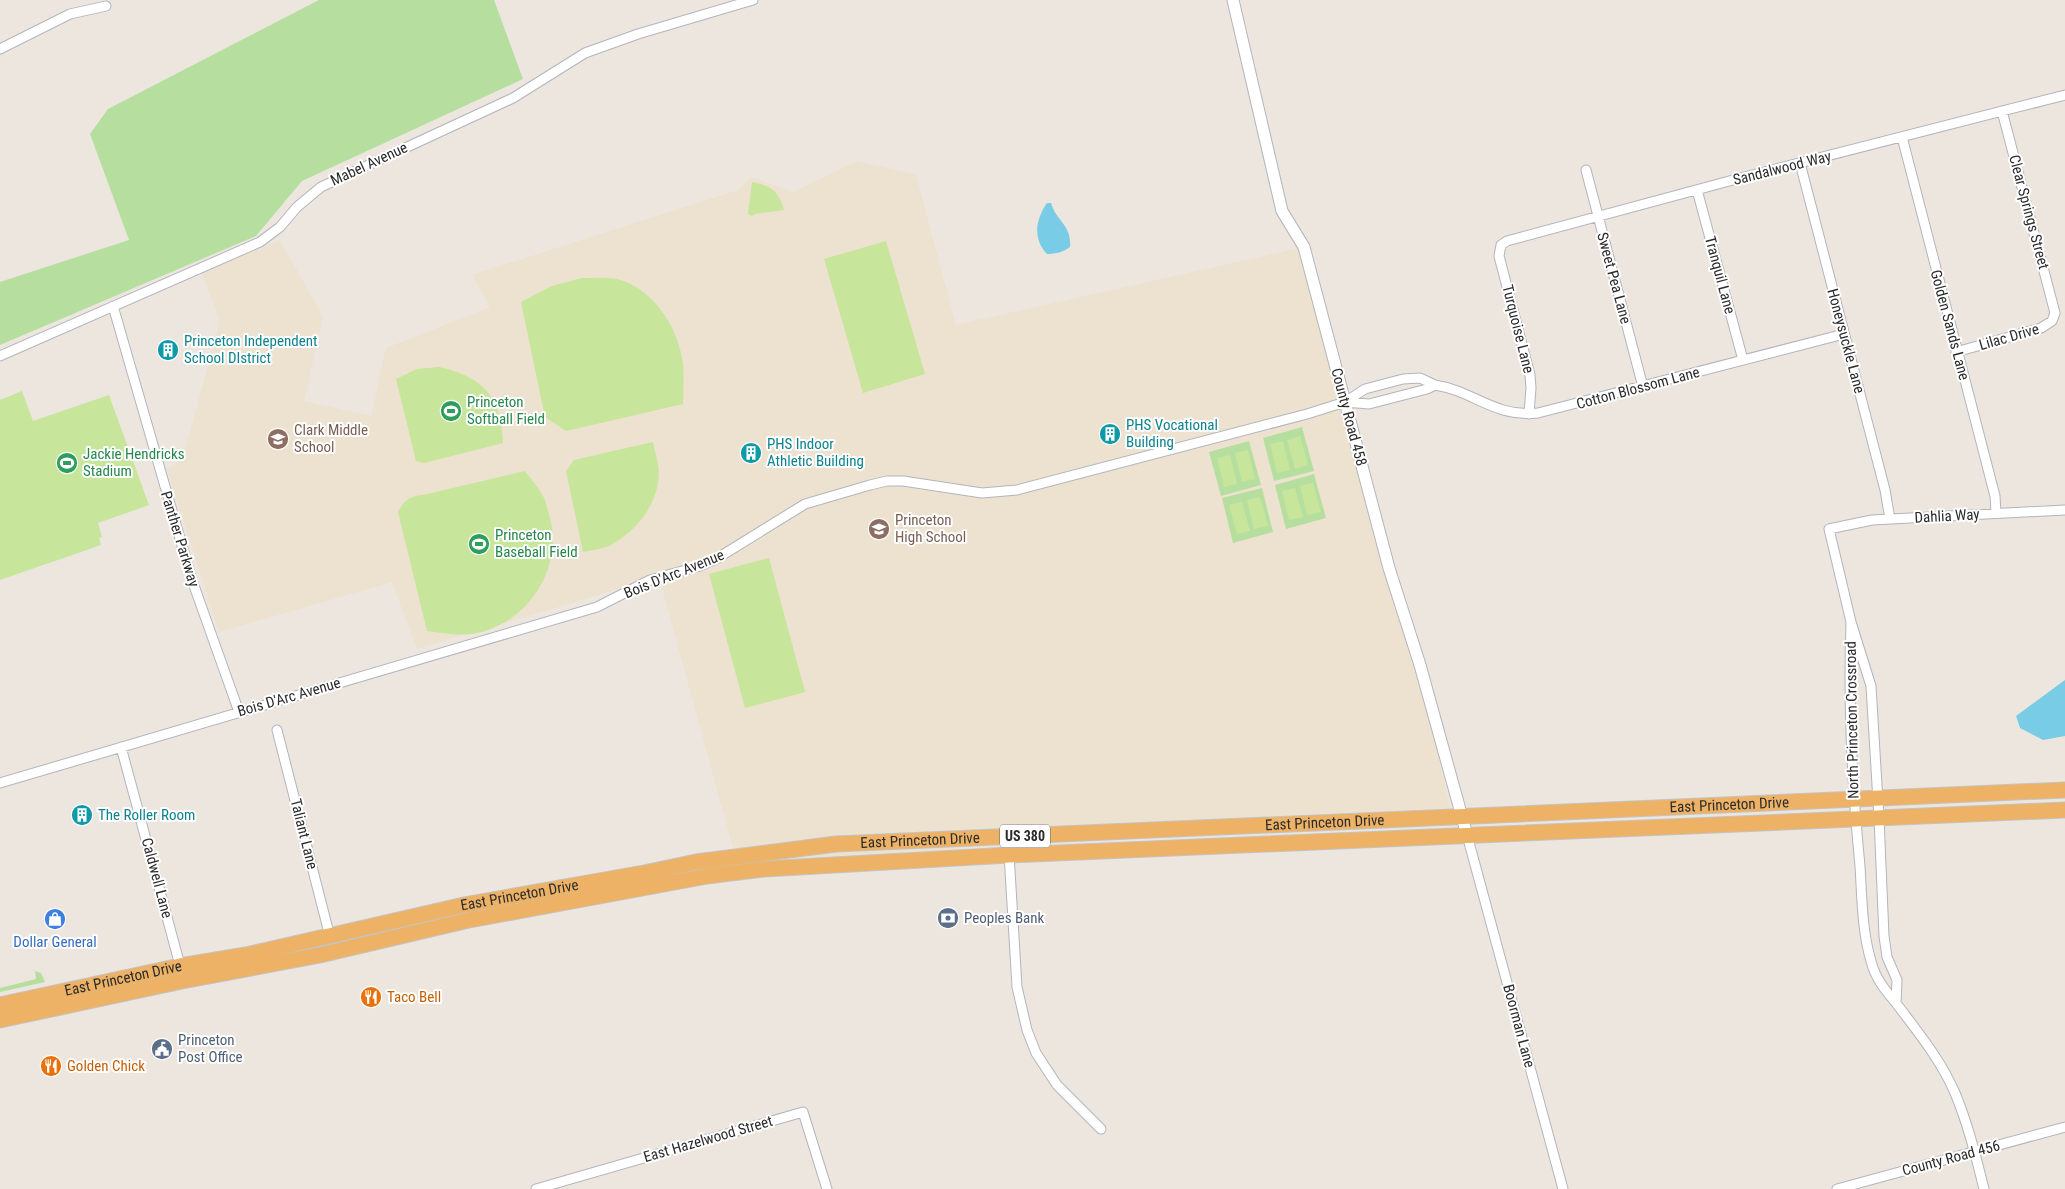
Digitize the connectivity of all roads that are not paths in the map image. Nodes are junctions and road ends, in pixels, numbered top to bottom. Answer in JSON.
{"nodes":[{"id":1,"x":753,"y":0,"type":"edge"},
{"id":2,"x":1233,"y":0,"type":"edge"},
{"id":3,"x":106,"y":6,"type":"dead end"},
{"id":4,"x":0,"y":49,"type":"edge"},
{"id":5,"x":2065,"y":95,"type":"edge"},
{"id":6,"x":2002,"y":111,"type":"junction"},
{"id":7,"x":1902,"y":137,"type":"junction"},
{"id":8,"x":1800,"y":163,"type":"junction"},
{"id":9,"x":1586,"y":170,"type":"dead end"},
{"id":10,"x":1697,"y":190,"type":"junction"},
{"id":11,"x":1598,"y":216,"type":"junction"},
{"id":12,"x":1501,"y":245,"type":"joint"},
{"id":13,"x":112,"y":306,"type":"junction"},
{"id":14,"x":2055,"y":313,"type":"joint"},
{"id":15,"x":1844,"y":334,"type":"junction"},
{"id":16,"x":1956,"y":352,"type":"junction"},
{"id":17,"x":0,"y":356,"type":"edge"},
{"id":18,"x":1743,"y":360,"type":"junction"},
{"id":19,"x":1435,"y":385,"type":"junction"},
{"id":20,"x":1643,"y":387,"type":"junction"},
{"id":21,"x":1345,"y":402,"type":"junction"},
{"id":22,"x":1529,"y":414,"type":"junction"},
{"id":23,"x":2065,"y":510,"type":"edge"},
{"id":24,"x":1996,"y":513,"type":"junction"},
{"id":25,"x":1890,"y":519,"type":"junction"},
{"id":26,"x":1829,"y":529,"type":"joint"},
{"id":27,"x":1851,"y":622,"type":"junction"},
{"id":28,"x":239,"y":712,"type":"junction"},
{"id":29,"x":277,"y":730,"type":"dead end"},
{"id":30,"x":121,"y":747,"type":"junction"},
{"id":31,"x":0,"y":783,"type":"edge"},
{"id":32,"x":2065,"y":790,"type":"edge"},
{"id":33,"x":1877,"y":799,"type":"junction"},
{"id":34,"x":1854,"y":800,"type":"junction"},
{"id":35,"x":2065,"y":810,"type":"edge"},
{"id":36,"x":1462,"y":817,"type":"junction"},
{"id":37,"x":1855,"y":818,"type":"junction"},
{"id":38,"x":1879,"y":818,"type":"junction"},
{"id":39,"x":1467,"y":835,"type":"junction"},
{"id":40,"x":1008,"y":836,"type":"junction"},
{"id":41,"x":836,"y":844,"type":"junction"},
{"id":42,"x":1009,"y":855,"type":"junction"},
{"id":43,"x":838,"y":865,"type":"junction"},
{"id":44,"x":330,"y":937,"type":"junction"},
{"id":45,"x":354,"y":939,"type":"junction"},
{"id":46,"x":180,"y":966,"type":"junction"},
{"id":47,"x":182,"y":981,"type":"junction"},
{"id":48,"x":1896,"y":1003,"type":"junction"},
{"id":49,"x":0,"y":1005,"type":"edge"},
{"id":50,"x":0,"y":1020,"type":"edge"},
{"id":51,"x":2065,"y":1127,"type":"edge"},
{"id":52,"x":1102,"y":1129,"type":"dead end"},
{"id":53,"x":1974,"y":1152,"type":"junction"},
{"id":54,"x":536,"y":1189,"type":"edge"},
{"id":55,"x":827,"y":1189,"type":"edge"},
{"id":56,"x":1563,"y":1189,"type":"edge"},
{"id":57,"x":1837,"y":1189,"type":"edge"},
{"id":58,"x":1984,"y":1189,"type":"edge"}],
"edges":[{"from":1,"to":13,"type":"street","name":"Mabel Avenue"},
{"from":2,"to":21,"type":"street","name":"County Road 458"},
{"from":3,"to":4,"type":"street"},
{"from":5,"to":6,"type":"street","name":"Sandalwood Way"},
{"from":6,"to":7,"type":"street","name":"Sandalwood Way"},
{"from":6,"to":14,"type":"street","name":"Clear Springs Street"},
{"from":7,"to":8,"type":"street","name":"Sandalwood Way"},
{"from":7,"to":16,"type":"street","name":"Golden Sands Lane"},
{"from":8,"to":10,"type":"street","name":"Sandalwood Way"},
{"from":8,"to":15,"type":"street","name":"Honeysuckle Lane"},
{"from":9,"to":11,"type":"street","name":"Sweet Pea Lane"},
{"from":10,"to":11,"type":"street","name":"Sandalwood Way"},
{"from":10,"to":18,"type":"street","name":"Tranquil Lane"},
{"from":11,"to":12,"type":"street","name":"Sandalwood Way"},
{"from":11,"to":20,"type":"street","name":"Sweet Pea Lane"},
{"from":12,"to":22,"type":"street","name":"Turquoise Lane"},
{"from":13,"to":17,"type":"street","name":"Mabel Avenue"},
{"from":13,"to":28,"type":"street","name":"Panther Parkway"},
{"from":14,"to":16,"type":"street","name":"Lilac Drive"},
{"from":15,"to":18,"type":"street","name":"Cotton Blossom Lane"},
{"from":15,"to":25,"type":"street","name":"Honeysuckle Lane"},
{"from":16,"to":24,"type":"street","name":"Golden Sands Lane"},
{"from":18,"to":20,"type":"street","name":"Cotton Blossom Lane"},
{"from":19,"to":21,"type":"street"},
{"from":19,"to":21,"type":"street","name":"Cotton Blossom Lane"},
{"from":19,"to":22,"type":"street","name":"Cotton Blossom Lane"},
{"from":20,"to":22,"type":"street","name":"Cotton Blossom Lane"},
{"from":21,"to":28,"type":"street","name":"Bois D'Arc Avenue"},
{"from":21,"to":36,"type":"street","name":"County Road 458"},
{"from":23,"to":24,"type":"street","name":"Dahlia Way"},
{"from":24,"to":25,"type":"street","name":"Dahlia Way"},
{"from":25,"to":26,"type":"street","name":"Dahlia Way"},
{"from":26,"to":27,"type":"street","name":"North Princeton Crossroad"},
{"from":27,"to":33,"type":"street","name":"North Princeton Crossroad"},
{"from":27,"to":34,"type":"street","name":"North Princeton Crossroad"},
{"from":28,"to":30,"type":"street","name":"Bois D'Arc Avenue"},
{"from":29,"to":44,"type":"street","name":"Taliant Lane"},
{"from":30,"to":31,"type":"street","name":"Bois D'Arc Avenue"},
{"from":30,"to":46,"type":"street","name":"Caldwell Lane"},
{"from":32,"to":33,"type":"highway","name":"East Princeton Drive","number":"US 380"},
{"from":33,"to":34,"type":"highway","name":"East Princeton Drive","number":"US 380"},
{"from":33,"to":38,"type":"street","name":"North Princeton Crossroad"},
{"from":34,"to":36,"type":"highway","name":"East Princeton Drive","number":"US 380"},
{"from":34,"to":37,"type":"street","name":"North Princeton Crossroad"},
{"from":35,"to":38,"type":"highway","name":"East Princeton Drive","number":"US 380"},
{"from":36,"to":39,"type":"street","name":"County Road 458"},
{"from":36,"to":40,"type":"highway","name":"East Princeton Drive","number":"US 380"},
{"from":37,"to":38,"type":"highway","name":"East Princeton Drive","number":"US 380"},
{"from":37,"to":39,"type":"highway","name":"East Princeton Drive","number":"US 380"},
{"from":37,"to":48,"type":"street","name":"North Princeton Crossroad"},
{"from":38,"to":48,"type":"street","name":"North Princeton Crossroad"},
{"from":39,"to":42,"type":"highway","name":"East Princeton Drive","number":"US 380"},
{"from":39,"to":56,"type":"street","name":"Boorman Lane"},
{"from":40,"to":41,"type":"highway","name":"East Princeton Drive","number":"US 380"},
{"from":40,"to":42,"type":"street"},
{"from":41,"to":43,"type":"highway"},
{"from":41,"to":45,"type":"highway","name":"East Princeton Drive","number":"US 380"},
{"from":42,"to":43,"type":"highway","name":"East Princeton Drive","number":"US 380"},
{"from":42,"to":52,"type":"street"},
{"from":43,"to":45,"type":"highway","name":"East Princeton Drive","number":"US 380"},
{"from":44,"to":45,"type":"highway","name":"East Princeton Drive","number":"US 380"},
{"from":44,"to":46,"type":"highway","name":"East Princeton Drive","number":"US 380"},
{"from":45,"to":47,"type":"highway","name":"East Princeton Drive","number":"US 380"},
{"from":46,"to":47,"type":"street","name":"Caldwell Lane"},
{"from":46,"to":49,"type":"highway","name":"East Princeton Drive","number":"US 380"},
{"from":47,"to":50,"type":"highway","name":"East Princeton Drive","number":"US 380"},
{"from":48,"to":53,"type":"street","name":"North Princeton Crossroad"},
{"from":51,"to":53,"type":"street","name":"County Road 456"},
{"from":53,"to":57,"type":"street","name":"County Road 456"},
{"from":53,"to":58,"type":"street","name":"North Princeton Crossroad"},
{"from":54,"to":55,"type":"street","name":"East Hazelwood Street"}]}
